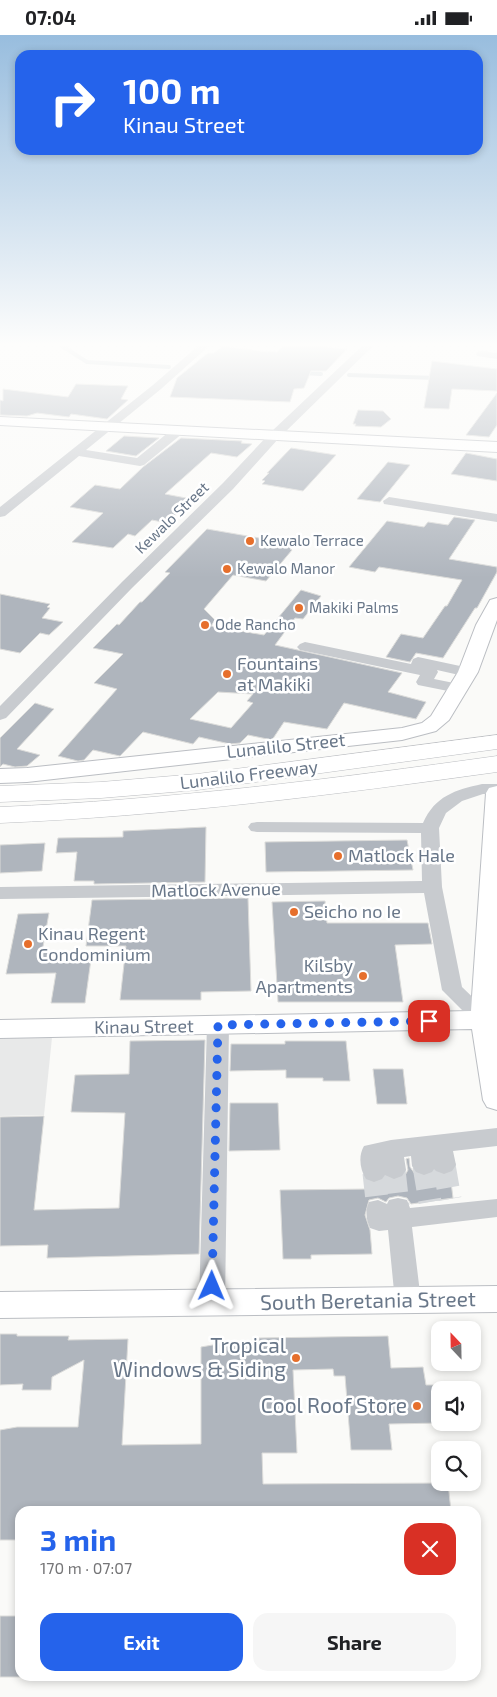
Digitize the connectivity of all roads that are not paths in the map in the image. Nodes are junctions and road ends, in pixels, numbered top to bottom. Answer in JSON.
{"nodes":[{"id":1,"x":56,"y":424,"type":"edge"},
{"id":2,"x":112,"y":424,"type":"edge"},
{"id":3,"x":286,"y":424,"type":"edge"},
{"id":4,"x":109,"y":426,"type":"junction"},
{"id":5,"x":179,"y":430,"type":"junction"},
{"id":6,"x":274,"y":435,"type":"junction"},
{"id":7,"x":497,"y":447,"type":"edge"},
{"id":8,"x":76,"y":452,"type":"junction"},
{"id":9,"x":390,"y":501,"type":"dead end"},
{"id":10,"x":0,"y":513,"type":"edge"},
{"id":11,"x":497,"y":518,"type":"edge"},
{"id":12,"x":497,"y":604,"type":"edge"},
{"id":13,"x":326,"y":644,"type":"dead end"},
{"id":14,"x":305,"y":647,"type":"dead end"},
{"id":15,"x":463,"y":680,"type":"junction"},
{"id":16,"x":0,"y":715,"type":"edge"},
{"id":17,"x":497,"y":742,"type":"edge"},
{"id":18,"x":398,"y":755,"type":"junction"},
{"id":19,"x":497,"y":763,"type":"edge"},
{"id":20,"x":455,"y":769,"type":"junction"},
{"id":21,"x":27,"y":775,"type":"junction"},
{"id":22,"x":0,"y":776,"type":"edge"},
{"id":23,"x":497,"y":789,"type":"edge"},
{"id":24,"x":497,"y":793,"type":"edge"},
{"id":25,"x":0,"y":794,"type":"edge"},
{"id":26,"x":0,"y":815,"type":"edge"},
{"id":27,"x":257,"y":827,"type":"dead end"},
{"id":28,"x":430,"y":828,"type":"junction"},
{"id":29,"x":0,"y":831,"type":"edge"},
{"id":30,"x":432,"y":887,"type":"junction"},
{"id":31,"x":0,"y":893,"type":"edge"},
{"id":32,"x":491,"y":1020,"type":"edge"},
{"id":33,"x":218,"y":1025,"type":"junction"},
{"id":34,"x":0,"y":1029,"type":"edge"},
{"id":35,"x":497,"y":1100,"type":"edge"},
{"id":36,"x":497,"y":1137,"type":"edge"},
{"id":37,"x":386,"y":1164,"type":"dead end"},
{"id":38,"x":497,"y":1209,"type":"edge"},
{"id":39,"x":497,"y":1299,"type":"edge"},
{"id":40,"x":408,"y":1301,"type":"junction"},
{"id":41,"x":212,"y":1303,"type":"junction"},
{"id":42,"x":0,"y":1305,"type":"edge"}],
"edges":[{"from":1,"to":4,"type":"main road"},
{"from":2,"to":4,"type":"street"},
{"from":3,"to":6,"type":"street","name":"Kewalo Street"},
{"from":4,"to":5,"type":"main road"},
{"from":4,"to":8,"type":"street"},
{"from":5,"to":6,"type":"main road"},
{"from":5,"to":8,"type":"street"},
{"from":6,"to":7,"type":"main road"},
{"from":6,"to":16,"type":"street","name":"Kewalo Street"},
{"from":8,"to":10,"type":"street"},
{"from":9,"to":11,"type":"street"},
{"from":12,"to":15,"type":"main road","name":"Lunalilo Street"},
{"from":13,"to":15,"type":"street"},
{"from":14,"to":15,"type":"street"},
{"from":15,"to":21,"type":"main road","name":"Lunalilo Street"},
{"from":17,"to":18,"type":"highway","name":"Lunalilo Freeway"},
{"from":18,"to":21,"type":"highway"},
{"from":18,"to":25,"type":"highway","name":"Lunalilo Freeway"},
{"from":19,"to":20,"type":"highway","name":"Lunalilo Freeway"},
{"from":20,"to":26,"type":"highway","name":"Lunalilo Freeway"},
{"from":20,"to":29,"type":"highway"},
{"from":21,"to":22,"type":"main road","name":"Lunalilo Street"},
{"from":23,"to":28,"type":"street"},
{"from":24,"to":32,"type":"main road"},
{"from":27,"to":28,"type":"street"},
{"from":28,"to":30,"type":"street"},
{"from":30,"to":31,"type":"street","name":"Matlock Avenue"},
{"from":30,"to":32,"type":"street"},
{"from":32,"to":33,"type":"main road","name":"Kinau Street"},
{"from":32,"to":35,"type":"main road"},
{"from":33,"to":34,"type":"main road","name":"Kinau Street"},
{"from":33,"to":41,"type":"street"},
{"from":36,"to":37,"type":"street"},
{"from":38,"to":40,"type":"street"},
{"from":39,"to":40,"type":"main road","name":"South Beretania Street"},
{"from":40,"to":41,"type":"main road","name":"South Beretania Street"},
{"from":41,"to":42,"type":"main road","name":"South Beretania Street"}]}
